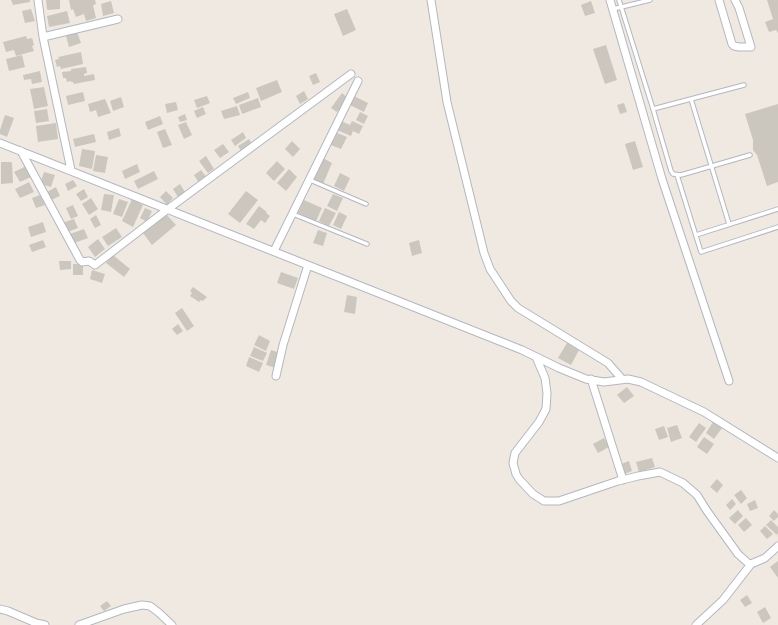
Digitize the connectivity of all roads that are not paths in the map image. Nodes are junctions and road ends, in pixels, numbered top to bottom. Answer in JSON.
{"nodes":[{"id":1,"x":38,"y":0,"type":"edge"},
{"id":2,"x":431,"y":0,"type":"edge"},
{"id":3,"x":610,"y":0,"type":"edge"},
{"id":4,"x":619,"y":0,"type":"edge"},
{"id":5,"x":650,"y":0,"type":"edge"},
{"id":6,"x":719,"y":0,"type":"edge"},
{"id":7,"x":735,"y":0,"type":"edge"},
{"id":8,"x":621,"y":7,"type":"junction"},
{"id":9,"x":613,"y":9,"type":"junction"},
{"id":10,"x":118,"y":19,"type":"dead end"},
{"id":11,"x":43,"y":38,"type":"junction"},
{"id":12,"x":351,"y":74,"type":"dead end"},
{"id":13,"x":358,"y":81,"type":"dead end"},
{"id":14,"x":744,"y":85,"type":"dead end"},
{"id":15,"x":691,"y":99,"type":"junction"},
{"id":16,"x":653,"y":109,"type":"junction"},
{"id":17,"x":0,"y":143,"type":"edge"},
{"id":18,"x":21,"y":151,"type":"junction"},
{"id":19,"x":750,"y":155,"type":"dead end"},
{"id":20,"x":712,"y":166,"type":"junction"},
{"id":21,"x":71,"y":170,"type":"junction"},
{"id":22,"x":677,"y":175,"type":"junction"},
{"id":23,"x":310,"y":180,"type":"junction"},
{"id":24,"x":366,"y":204,"type":"dead end"},
{"id":25,"x":168,"y":209,"type":"junction"},
{"id":26,"x":778,"y":209,"type":"edge"},
{"id":27,"x":293,"y":214,"type":"junction"},
{"id":28,"x":729,"y":224,"type":"junction"},
{"id":29,"x":778,"y":227,"type":"edge"},
{"id":30,"x":696,"y":235,"type":"junction"},
{"id":31,"x":367,"y":244,"type":"dead end"},
{"id":32,"x":274,"y":251,"type":"junction"},
{"id":33,"x":308,"y":265,"type":"junction"},
{"id":34,"x":536,"y":357,"type":"junction"},
{"id":35,"x":276,"y":376,"type":"dead end"},
{"id":36,"x":622,"y":379,"type":"junction"},
{"id":37,"x":592,"y":380,"type":"junction"},
{"id":38,"x":729,"y":381,"type":"dead end"},
{"id":39,"x":778,"y":458,"type":"edge"},
{"id":40,"x":623,"y":480,"type":"junction"},
{"id":41,"x":778,"y":546,"type":"edge"},
{"id":42,"x":751,"y":564,"type":"junction"},
{"id":43,"x":0,"y":609,"type":"edge"},
{"id":44,"x":44,"y":625,"type":"edge"},
{"id":45,"x":79,"y":625,"type":"edge"},
{"id":46,"x":172,"y":625,"type":"edge"},
{"id":47,"x":696,"y":625,"type":"edge"}],
"edges":[{"from":1,"to":11,"type":"street"},
{"from":2,"to":36,"type":"street"},
{"from":3,"to":9,"type":"street"},
{"from":4,"to":8,"type":"lane"},
{"from":5,"to":8,"type":"lane"},
{"from":6,"to":7,"type":"street"},
{"from":8,"to":9,"type":"lane"},
{"from":8,"to":16,"type":"lane"},
{"from":9,"to":38,"type":"street"},
{"from":10,"to":11,"type":"street"},
{"from":11,"to":21,"type":"street"},
{"from":12,"to":25,"type":"street"},
{"from":13,"to":23,"type":"street"},
{"from":14,"to":15,"type":"lane"},
{"from":15,"to":16,"type":"lane"},
{"from":15,"to":20,"type":"lane"},
{"from":16,"to":22,"type":"lane"},
{"from":17,"to":18,"type":"street"},
{"from":18,"to":21,"type":"street"},
{"from":18,"to":25,"type":"street"},
{"from":19,"to":20,"type":"lane"},
{"from":20,"to":22,"type":"lane"},
{"from":20,"to":28,"type":"lane"},
{"from":21,"to":25,"type":"street"},
{"from":22,"to":30,"type":"lane"},
{"from":23,"to":24,"type":"lane"},
{"from":23,"to":27,"type":"street"},
{"from":25,"to":32,"type":"street"},
{"from":26,"to":28,"type":"lane"},
{"from":27,"to":31,"type":"lane"},
{"from":27,"to":32,"type":"street"},
{"from":28,"to":30,"type":"lane"},
{"from":29,"to":30,"type":"lane"},
{"from":32,"to":33,"type":"street"},
{"from":33,"to":34,"type":"street"},
{"from":33,"to":35,"type":"street"},
{"from":34,"to":37,"type":"street"},
{"from":34,"to":40,"type":"street"},
{"from":36,"to":37,"type":"street"},
{"from":36,"to":39,"type":"street"},
{"from":37,"to":40,"type":"street"},
{"from":40,"to":42,"type":"street"},
{"from":41,"to":42,"type":"street"},
{"from":42,"to":47,"type":"street"},
{"from":43,"to":44,"type":"street"},
{"from":45,"to":46,"type":"street"}]}
